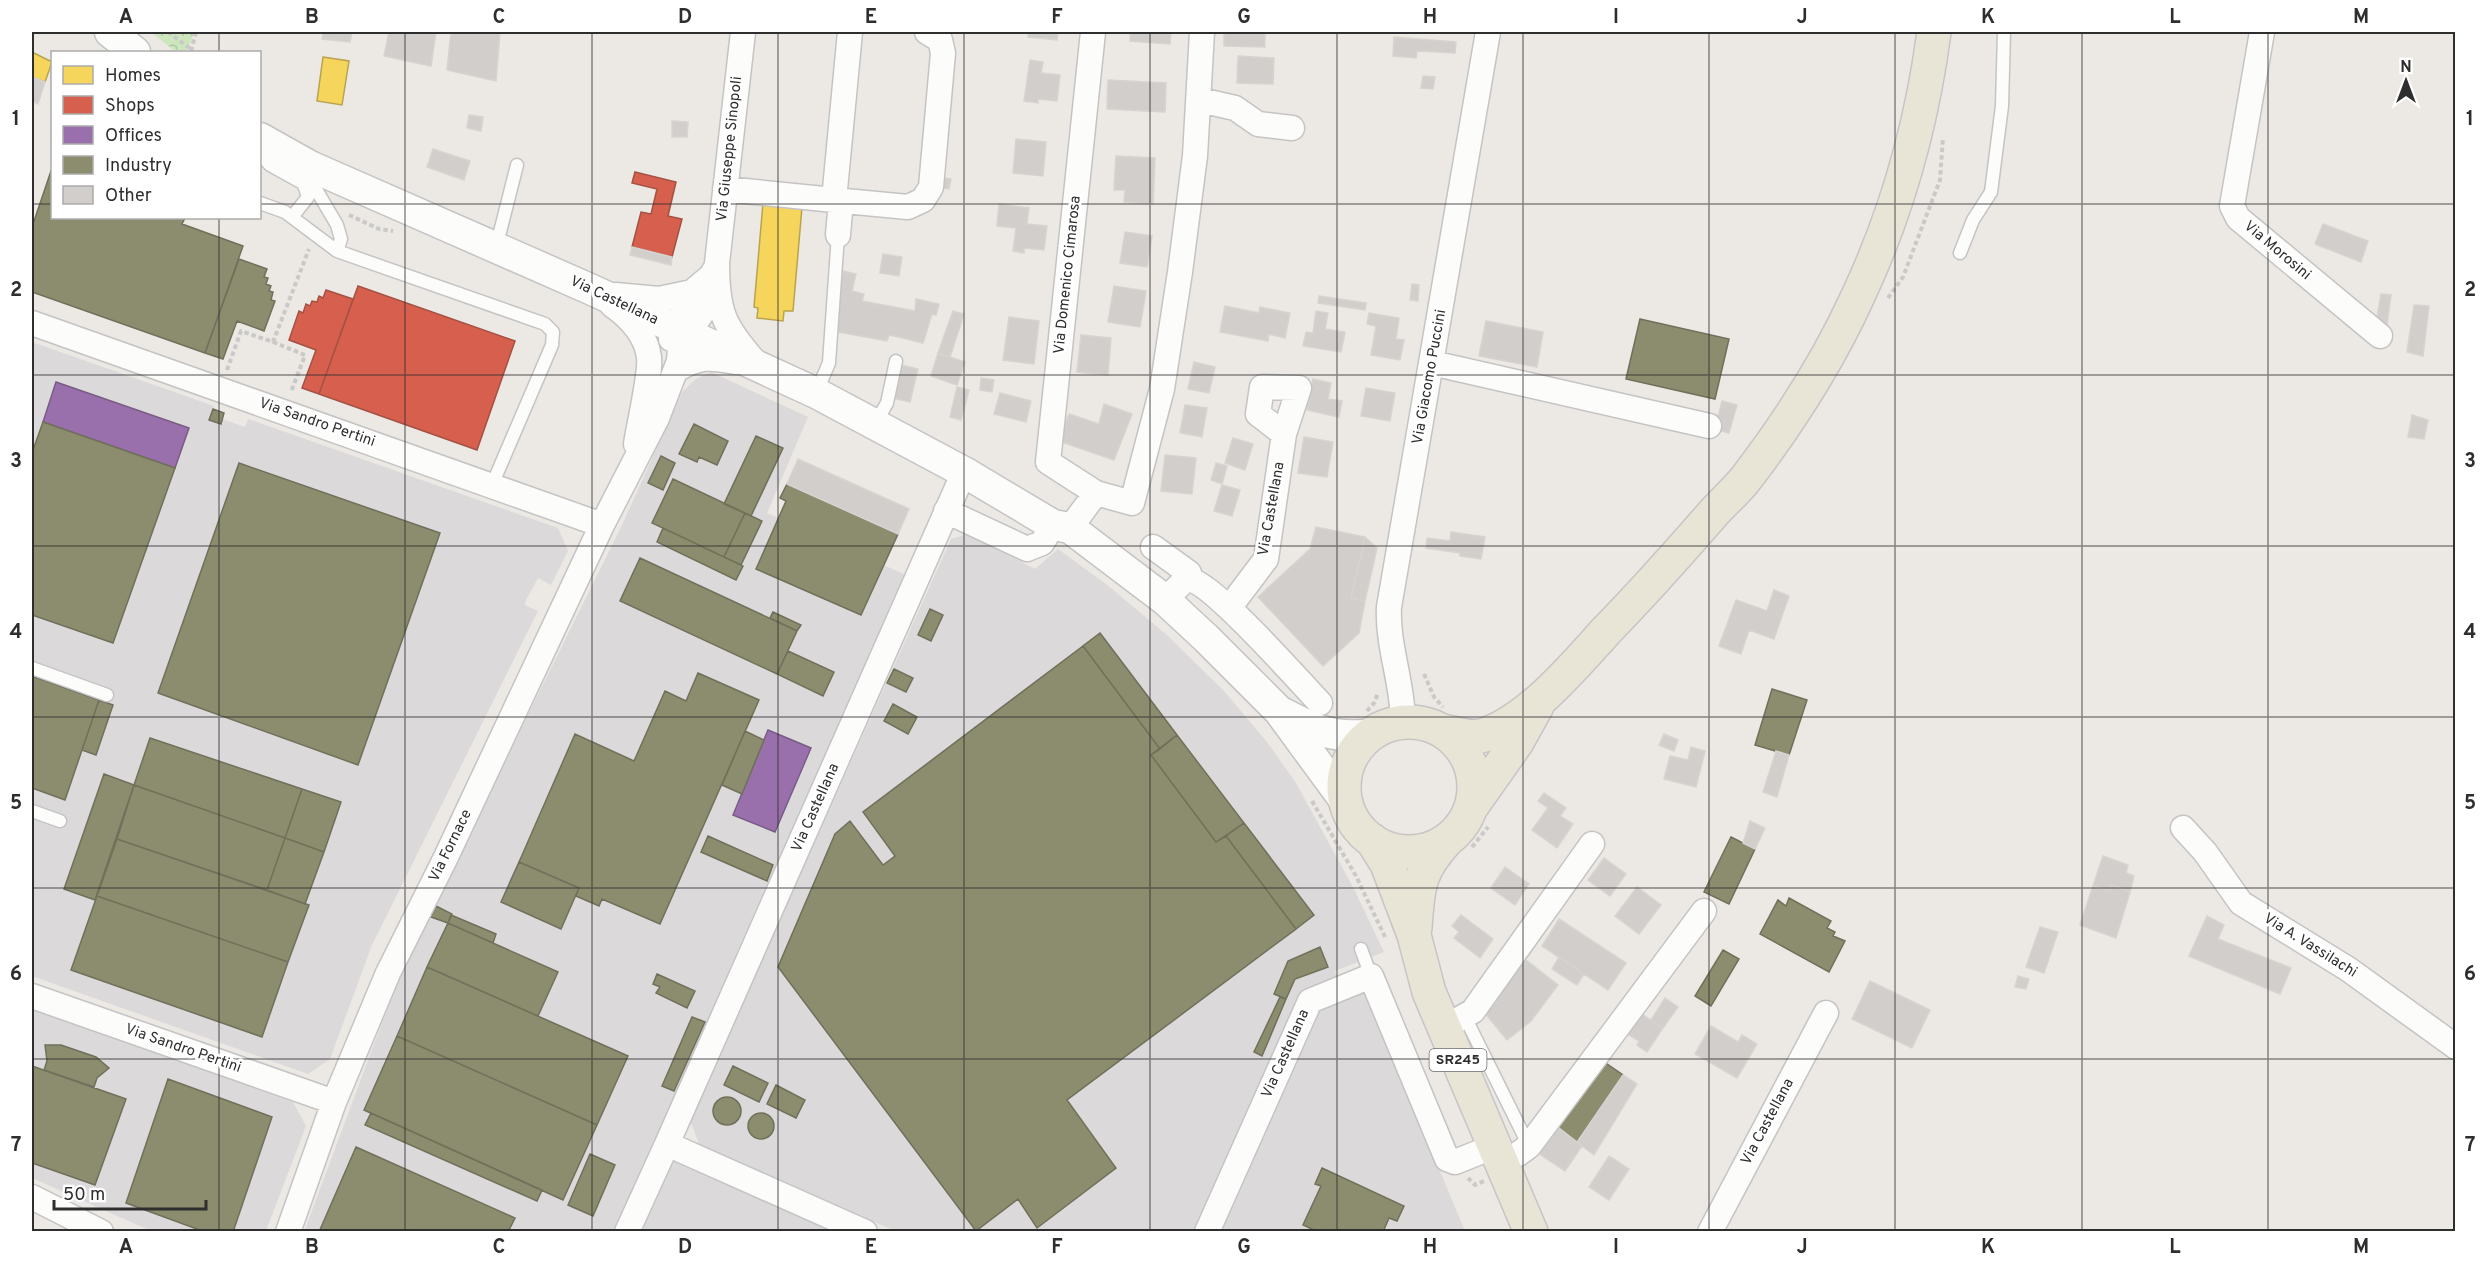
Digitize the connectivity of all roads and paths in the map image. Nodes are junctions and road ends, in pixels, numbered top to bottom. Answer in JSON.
{"nodes":[{"id":1,"x":110,"y":32,"type":"edge"},
{"id":2,"x":168,"y":32,"type":"edge"},
{"id":3,"x":196,"y":32,"type":"edge"},
{"id":4,"x":743,"y":32,"type":"edge"},
{"id":5,"x":850,"y":32,"type":"edge"},
{"id":6,"x":927,"y":32,"type":"edge"},
{"id":7,"x":1093,"y":32,"type":"edge"},
{"id":8,"x":1203,"y":32,"type":"edge"},
{"id":9,"x":1488,"y":32,"type":"edge"},
{"id":10,"x":1934,"y":32,"type":"edge"},
{"id":11,"x":2004,"y":32,"type":"edge"},
{"id":12,"x":2262,"y":32,"type":"edge"},
{"id":13,"x":134,"y":51,"type":"edge"},
{"id":14,"x":191,"y":51,"type":"edge"},
{"id":15,"x":1200,"y":100,"type":"junction"},
{"id":16,"x":1292,"y":128,"type":"dead end"},
{"id":17,"x":261,"y":139,"type":"edge"},
{"id":18,"x":261,"y":155,"type":"edge"},
{"id":19,"x":517,"y":165,"type":"dead end"},
{"id":20,"x":303,"y":182,"type":"junction"},
{"id":21,"x":725,"y":189,"type":"junction"},
{"id":22,"x":837,"y":200,"type":"junction"},
{"id":23,"x":261,"y":203,"type":"edge"},
{"id":24,"x":292,"y":217,"type":"junction"},
{"id":25,"x":314,"y":234,"type":"junction"},
{"id":26,"x":837,"y":235,"type":"joint"},
{"id":27,"x":492,"y":248,"type":"junction"},
{"id":28,"x":337,"y":251,"type":"junction"},
{"id":29,"x":1960,"y":253,"type":"dead end"},
{"id":30,"x":717,"y":278,"type":"junction"},
{"id":31,"x":590,"y":289,"type":"junction"},
{"id":32,"x":692,"y":292,"type":"junction"},
{"id":33,"x":32,"y":323,"type":"edge"},
{"id":34,"x":681,"y":331,"type":"junction"},
{"id":35,"x":2380,"y":336,"type":"dead end"},
{"id":36,"x":273,"y":342,"type":"junction"},
{"id":37,"x":650,"y":359,"type":"junction"},
{"id":38,"x":896,"y":361,"type":"dead end"},
{"id":39,"x":1432,"y":363,"type":"junction"},
{"id":40,"x":759,"y":366,"type":"junction"},
{"id":41,"x":676,"y":370,"type":"junction"},
{"id":42,"x":220,"y":389,"type":"junction"},
{"id":43,"x":816,"y":393,"type":"junction"},
{"id":44,"x":284,"y":412,"type":"junction"},
{"id":45,"x":875,"y":424,"type":"junction"},
{"id":46,"x":1709,"y":426,"type":"dead end"},
{"id":47,"x":1284,"y":434,"type":"dead end"},
{"id":48,"x":632,"y":468,"type":"junction"},
{"id":49,"x":964,"y":471,"type":"junction"},
{"id":50,"x":492,"y":485,"type":"junction"},
{"id":51,"x":1096,"y":493,"type":"junction"},
{"id":52,"x":946,"y":511,"type":"junction"},
{"id":53,"x":603,"y":525,"type":"junction"},
{"id":54,"x":1062,"y":526,"type":"junction"},
{"id":55,"x":1153,"y":547,"type":"dead end"},
{"id":56,"x":1191,"y":579,"type":"junction"},
{"id":57,"x":1165,"y":600,"type":"junction"},
{"id":58,"x":1229,"y":608,"type":"junction"},
{"id":59,"x":32,"y":668,"type":"edge"},
{"id":60,"x":107,"y":695,"type":"dead end"},
{"id":61,"x":1539,"y":702,"type":"junction"},
{"id":62,"x":1320,"y":703,"type":"dead end"},
{"id":63,"x":1279,"y":711,"type":"junction"},
{"id":64,"x":1403,"y":722,"type":"junction"},
{"id":65,"x":1443,"y":731,"type":"junction"},
{"id":66,"x":1371,"y":734,"type":"junction"},
{"id":67,"x":1307,"y":794,"type":"dead end"},
{"id":68,"x":1345,"y":801,"type":"junction"},
{"id":69,"x":1472,"y":806,"type":"junction"},
{"id":70,"x":32,"y":811,"type":"edge"},
{"id":71,"x":60,"y":821,"type":"dead end"},
{"id":72,"x":2182,"y":828,"type":"dead end"},
{"id":73,"x":1372,"y":840,"type":"junction"},
{"id":74,"x":1447,"y":840,"type":"junction"},
{"id":75,"x":1592,"y":844,"type":"dead end"},
{"id":76,"x":1704,"y":911,"type":"dead end"},
{"id":77,"x":1401,"y":940,"type":"junction"},
{"id":78,"x":1360,"y":948,"type":"dead end"},
{"id":79,"x":1371,"y":976,"type":"junction"},
{"id":80,"x":32,"y":996,"type":"edge"},
{"id":81,"x":1826,"y":1013,"type":"dead end"},
{"id":82,"x":1454,"y":1023,"type":"junction"},
{"id":83,"x":2456,"y":1047,"type":"edge"},
{"id":84,"x":334,"y":1102,"type":"junction"},
{"id":85,"x":667,"y":1144,"type":"junction"},
{"id":86,"x":1508,"y":1151,"type":"junction"},
{"id":87,"x":32,"y":1197,"type":"edge"},
{"id":88,"x":1525,"y":1228,"type":"edge"},
{"id":89,"x":101,"y":1232,"type":"edge"},
{"id":90,"x":288,"y":1232,"type":"edge"},
{"id":91,"x":627,"y":1232,"type":"edge"},
{"id":92,"x":865,"y":1232,"type":"edge"},
{"id":93,"x":1207,"y":1232,"type":"edge"},
{"id":94,"x":1710,"y":1232,"type":"edge"}],
"edges":[{"from":1,"to":13,"type":"street"},
{"from":2,"to":14,"type":"path"},
{"from":3,"to":14,"type":"path"},
{"from":4,"to":21,"type":"street","name":"Via Giuseppe Sinopoli"},
{"from":5,"to":22,"type":"street"},
{"from":6,"to":22,"type":"street"},
{"from":7,"to":51,"type":"street","name":"Via Domenico Cimarosa"},
{"from":8,"to":15,"type":"street","name":"Via Domenico Cimarosa"},
{"from":9,"to":39,"type":"street","name":"Via Giacomo Puccini"},
{"from":10,"to":61,"type":"main road"},
{"from":11,"to":29,"type":"lane"},
{"from":12,"to":35,"type":"street","name":"Via Morosini"},
{"from":15,"to":16,"type":"street"},
{"from":15,"to":51,"type":"street","name":"Via Domenico Cimarosa"},
{"from":17,"to":27,"type":"street","name":"Via Castellana"},
{"from":18,"to":20,"type":"lane"},
{"from":19,"to":27,"type":"lane"},
{"from":20,"to":24,"type":"lane"},
{"from":20,"to":28,"type":"lane"},
{"from":21,"to":22,"type":"street"},
{"from":21,"to":30,"type":"street","name":"Via Giuseppe Sinopoli"},
{"from":22,"to":26,"type":"street"},
{"from":23,"to":24,"type":"lane"},
{"from":24,"to":25,"type":"lane"},
{"from":25,"to":28,"type":"lane"},
{"from":25,"to":36,"type":"path"},
{"from":26,"to":43,"type":"lane"},
{"from":27,"to":31,"type":"street","name":"Via Castellana"},
{"from":28,"to":50,"type":"lane"},
{"from":30,"to":32,"type":"street"},
{"from":30,"to":34,"type":"street","name":"Via Giuseppe Sinopoli"},
{"from":30,"to":40,"type":"street","name":"Via Giuseppe Sinopoli"},
{"from":31,"to":32,"type":"street"},
{"from":31,"to":34,"type":"street","name":"Via Castellana"},
{"from":31,"to":37,"type":"street"},
{"from":32,"to":34,"type":"street"},
{"from":33,"to":42,"type":"street","name":"Via Sandro Pertini"},
{"from":34,"to":37,"type":"street"},
{"from":34,"to":40,"type":"street","name":"Via Castellana"},
{"from":34,"to":41,"type":"street","name":"Via Fornace"},
{"from":36,"to":42,"type":"path"},
{"from":36,"to":44,"type":"path"},
{"from":37,"to":48,"type":"street","name":"Via Fornace"},
{"from":38,"to":45,"type":"lane"},
{"from":39,"to":46,"type":"street"},
{"from":39,"to":64,"type":"street","name":"Via Giacomo Puccini"},
{"from":40,"to":41,"type":"street"},
{"from":40,"to":43,"type":"street","name":"Via Castellana"},
{"from":41,"to":48,"type":"street","name":"Via Fornace"},
{"from":42,"to":44,"type":"street","name":"Via Sandro Pertini"},
{"from":43,"to":45,"type":"street","name":"Via Castellana"},
{"from":44,"to":50,"type":"street","name":"Via Sandro Pertini"},
{"from":45,"to":49,"type":"street","name":"Via Castellana"},
{"from":47,"to":58,"type":"street","name":"Via Castellana"},
{"from":48,"to":53,"type":"street","name":"Via Fornace"},
{"from":49,"to":52,"type":"street","name":"Via Castellana"},
{"from":49,"to":54,"type":"street","name":"Via Castellana"},
{"from":50,"to":53,"type":"street","name":"Via Sandro Pertini"},
{"from":51,"to":54,"type":"street"},
{"from":52,"to":54,"type":"street"},
{"from":52,"to":85,"type":"street","name":"Via Castellana"},
{"from":53,"to":84,"type":"street","name":"Via Fornace"},
{"from":54,"to":57,"type":"street","name":"Via Castellana"},
{"from":55,"to":56,"type":"street"},
{"from":56,"to":57,"type":"street"},
{"from":56,"to":58,"type":"street"},
{"from":57,"to":63,"type":"street","name":"Via Castellana"},
{"from":58,"to":62,"type":"street"},
{"from":59,"to":60,"type":"lane"},
{"from":61,"to":65,"type":"main road"},
{"from":61,"to":69,"type":"main road"},
{"from":63,"to":66,"type":"street","name":"Via Castellana"},
{"from":63,"to":68,"type":"street","name":"Via Castellana"},
{"from":64,"to":65,"type":"main road"},
{"from":64,"to":66,"type":"main road"},
{"from":65,"to":69,"type":"main road"},
{"from":66,"to":68,"type":"main road"},
{"from":67,"to":77,"type":"path"},
{"from":68,"to":73,"type":"main road"},
{"from":69,"to":74,"type":"main road"},
{"from":70,"to":71,"type":"lane"},
{"from":72,"to":83,"type":"street","name":"Via A. Vassilachi"},
{"from":73,"to":74,"type":"main road"},
{"from":73,"to":77,"type":"main road","number":"SR245"},
{"from":74,"to":77,"type":"main road","number":"SR245"},
{"from":75,"to":82,"type":"street"},
{"from":76,"to":86,"type":"street"},
{"from":77,"to":82,"type":"main road","number":"SR245"},
{"from":78,"to":79,"type":"lane"},
{"from":79,"to":86,"type":"street"},
{"from":79,"to":93,"type":"street","name":"Via Castellana"},
{"from":80,"to":84,"type":"street","name":"Via Sandro Pertini"},
{"from":81,"to":94,"type":"street","name":"Via Castellana"},
{"from":82,"to":86,"type":"main road","number":"SR245"},
{"from":84,"to":90,"type":"street","name":"Via Fornace"},
{"from":85,"to":91,"type":"street","name":"Via Castellana"},
{"from":85,"to":92,"type":"street"},
{"from":86,"to":88,"type":"main road","number":"SR245"},
{"from":87,"to":89,"type":"street"}]}
